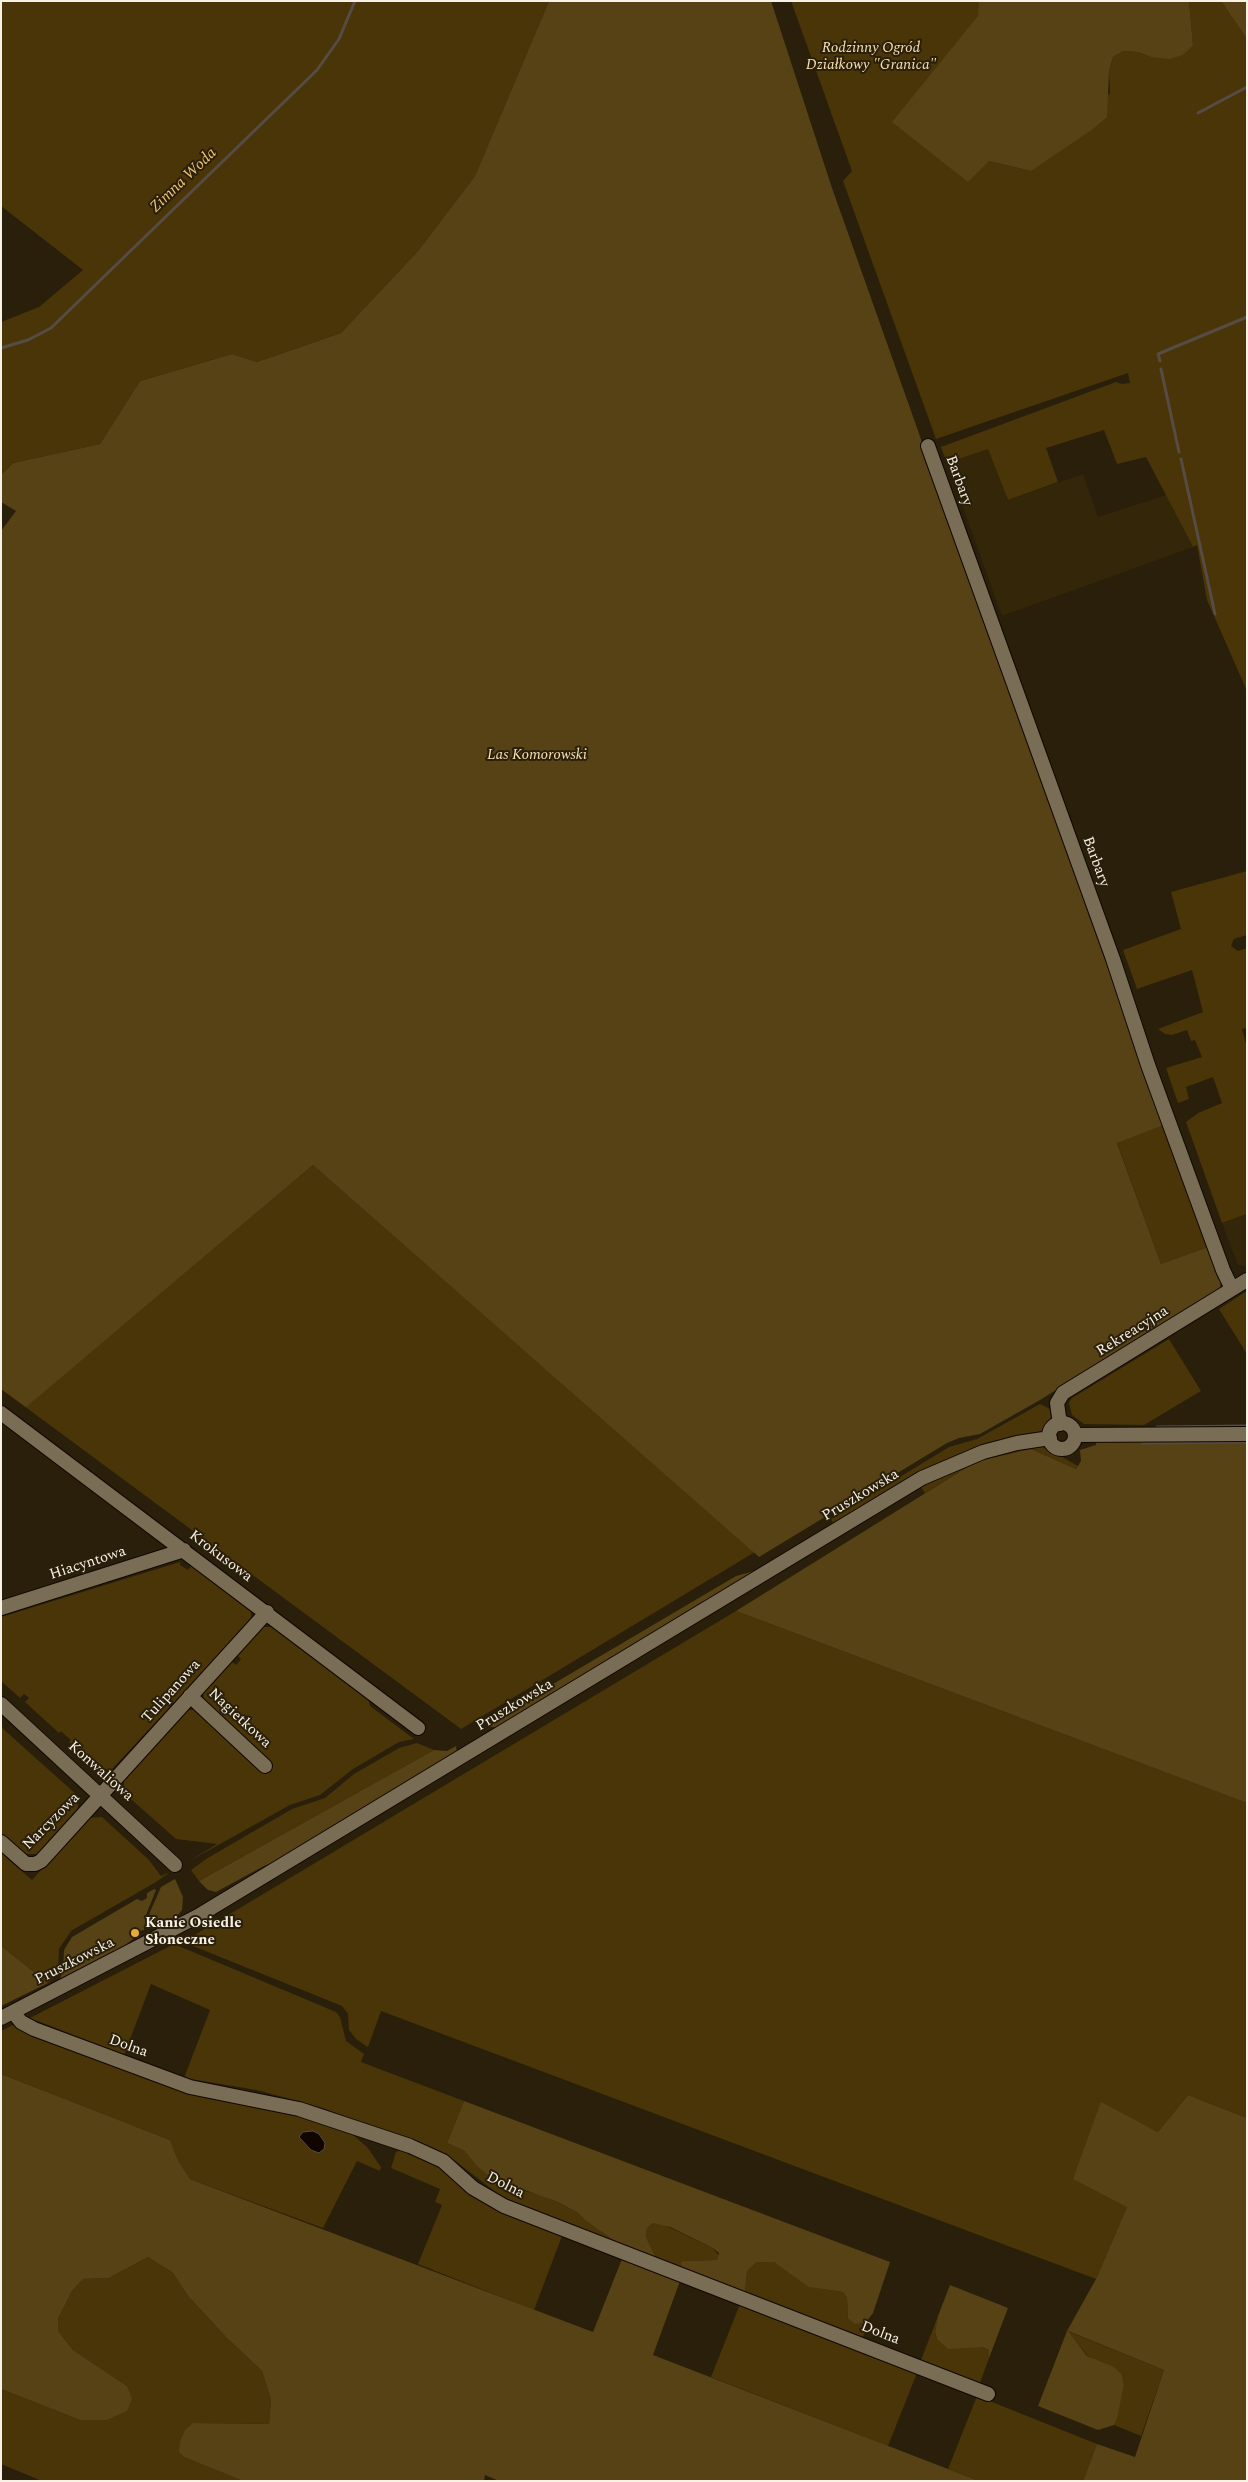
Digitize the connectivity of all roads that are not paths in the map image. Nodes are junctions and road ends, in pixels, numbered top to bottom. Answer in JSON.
{"nodes":[{"id":1,"x":928,"y":446,"type":"dead end"},
{"id":2,"x":1247,"y":1280,"type":"edge"},
{"id":3,"x":1232,"y":1289,"type":"junction"},
{"id":4,"x":1,"y":1413,"type":"edge"},
{"id":5,"x":1060,"y":1424,"type":"junction"},
{"id":6,"x":1247,"y":1434,"type":"edge"},
{"id":7,"x":1075,"y":1435,"type":"junction"},
{"id":8,"x":1050,"y":1438,"type":"junction"},
{"id":9,"x":184,"y":1550,"type":"junction"},
{"id":10,"x":1,"y":1608,"type":"edge"},
{"id":11,"x":267,"y":1612,"type":"junction"},
{"id":12,"x":190,"y":1696,"type":"junction"},
{"id":13,"x":1,"y":1704,"type":"edge"},
{"id":14,"x":418,"y":1728,"type":"dead end"},
{"id":15,"x":265,"y":1766,"type":"dead end"},
{"id":16,"x":102,"y":1795,"type":"junction"},
{"id":17,"x":1,"y":1842,"type":"edge"},
{"id":18,"x":175,"y":1865,"type":"dead end"},
{"id":19,"x":7,"y":2015,"type":"edge"},
{"id":20,"x":988,"y":2394,"type":"dead end"}],
"edges":[{"from":1,"to":3,"type":"street","name":"Barbary"},
{"from":2,"to":3,"type":"street","name":"Rekreacyjna"},
{"from":3,"to":5,"type":"street","name":"Rekreacyjna"},
{"from":4,"to":9,"type":"street","name":"Krokusowa"},
{"from":5,"to":7,"type":"street"},
{"from":5,"to":8,"type":"street"},
{"from":6,"to":7,"type":"street"},
{"from":7,"to":8,"type":"street"},
{"from":8,"to":19,"type":"street","name":"Pruszkowska"},
{"from":9,"to":10,"type":"street","name":"Hiacyntowa"},
{"from":9,"to":11,"type":"street","name":"Krokusowa"},
{"from":11,"to":12,"type":"street","name":"Tulipanowa"},
{"from":11,"to":14,"type":"street","name":"Krokusowa"},
{"from":12,"to":15,"type":"street","name":"Nagietkowa"},
{"from":12,"to":16,"type":"street","name":"Tulipanowa"},
{"from":13,"to":16,"type":"street","name":"Konwaliowa"},
{"from":16,"to":17,"type":"street","name":"Narcyzowa"},
{"from":16,"to":18,"type":"street","name":"Konwaliowa"},
{"from":19,"to":20,"type":"street","name":"Dolna"}]}
